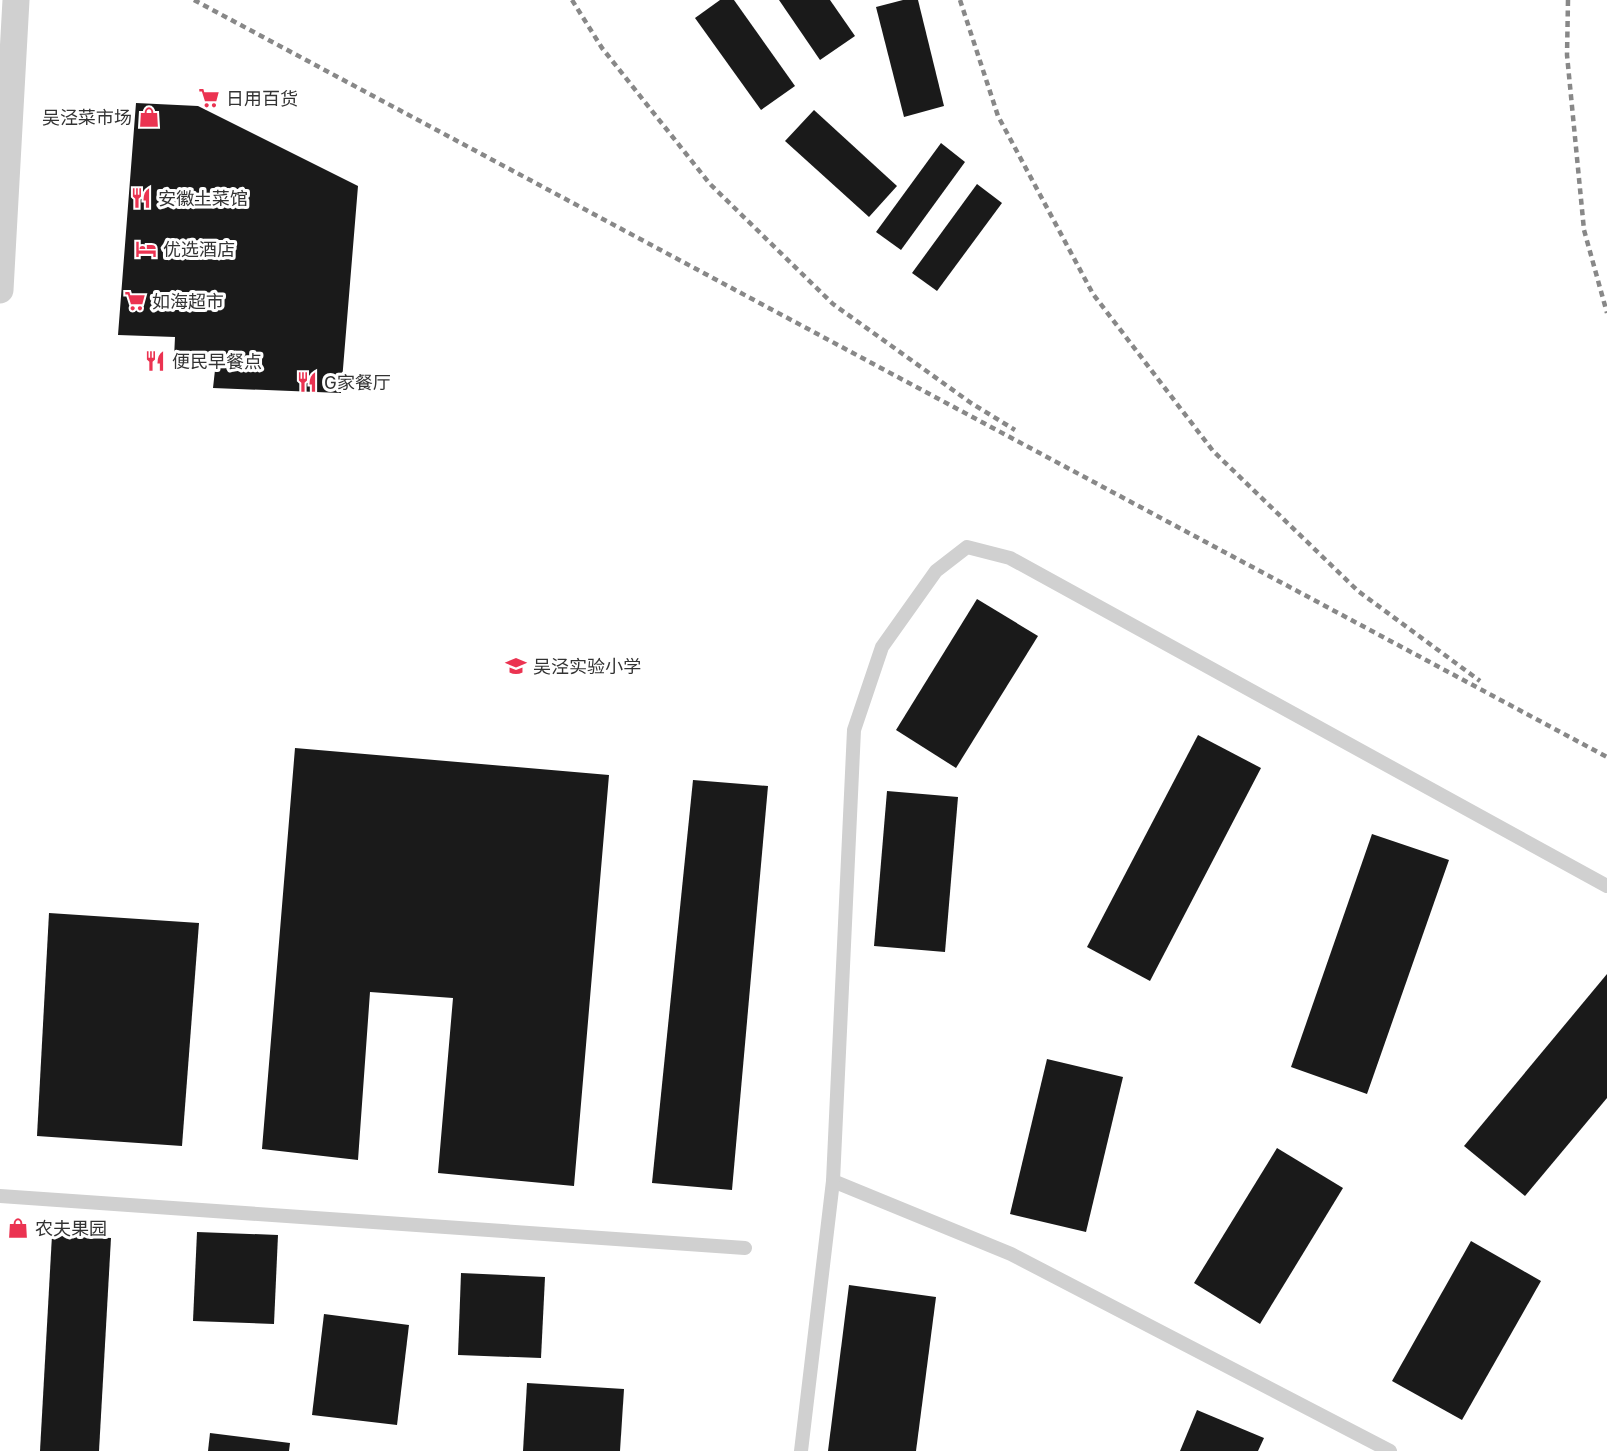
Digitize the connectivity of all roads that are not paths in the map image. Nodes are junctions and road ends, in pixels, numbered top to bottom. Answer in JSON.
{"nodes":[{"id":1,"x":16,"y":0,"type":"edge"},
{"id":2,"x":0,"y":290,"type":"edge"},
{"id":3,"x":1607,"y":886,"type":"edge"},
{"id":4,"x":833,"y":1181,"type":"junction"},
{"id":5,"x":0,"y":1196,"type":"edge"},
{"id":6,"x":745,"y":1248,"type":"dead end"},
{"id":7,"x":801,"y":1451,"type":"edge"},
{"id":8,"x":1390,"y":1451,"type":"edge"}],
"edges":[{"from":1,"to":2,"type":"street"},
{"from":3,"to":4,"type":"lane"},
{"from":4,"to":7,"type":"lane"},
{"from":4,"to":8,"type":"lane"},
{"from":5,"to":6,"type":"lane"}]}
